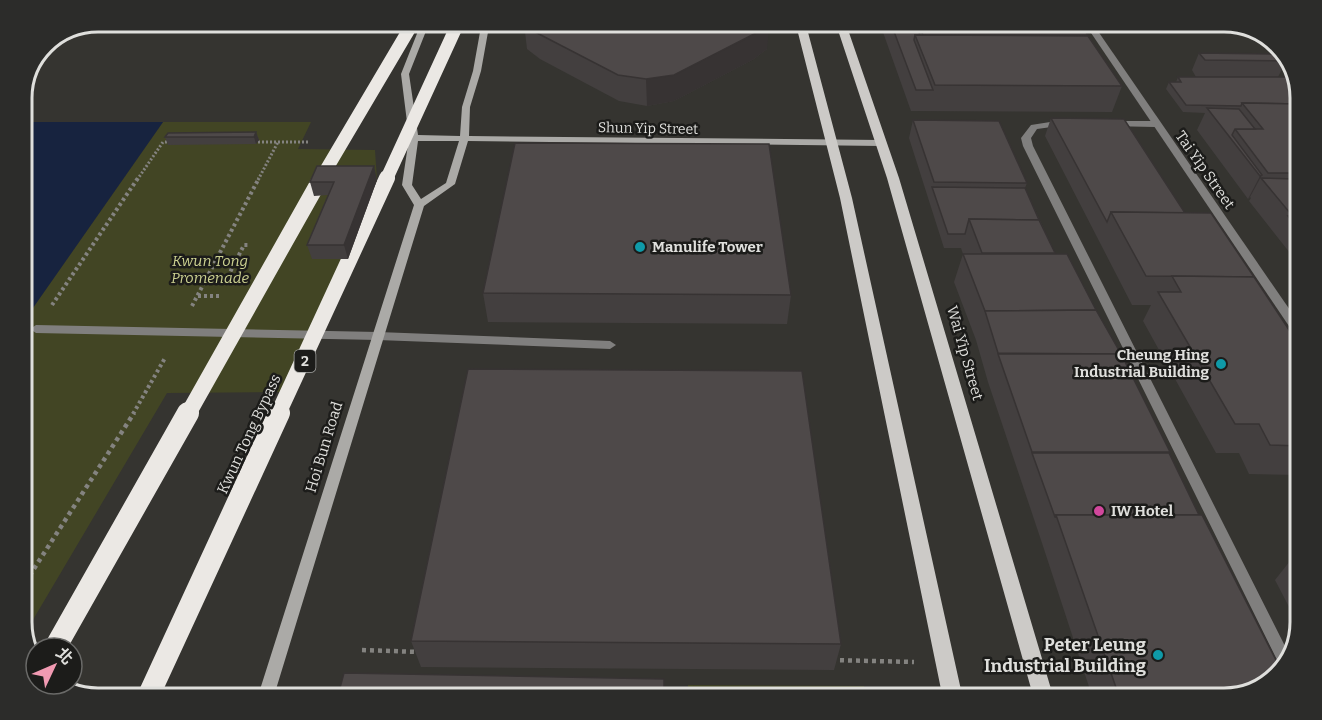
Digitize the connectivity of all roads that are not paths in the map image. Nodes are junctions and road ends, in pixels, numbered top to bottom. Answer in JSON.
{"nodes":[{"id":1,"x":407,"y":32,"type":"edge"},
{"id":2,"x":422,"y":32,"type":"edge"},
{"id":3,"x":454,"y":32,"type":"edge"},
{"id":4,"x":484,"y":32,"type":"edge"},
{"id":5,"x":803,"y":32,"type":"edge"},
{"id":6,"x":844,"y":32,"type":"edge"},
{"id":7,"x":1094,"y":32,"type":"edge"},
{"id":8,"x":1071,"y":123,"type":"edge"},
{"id":9,"x":1103,"y":123,"type":"edge"},
{"id":10,"x":1155,"y":124,"type":"junction"},
{"id":11,"x":414,"y":138,"type":"junction"},
{"id":12,"x":464,"y":140,"type":"junction"},
{"id":13,"x":830,"y":143,"type":"junction"},
{"id":14,"x":880,"y":143,"type":"junction"},
{"id":15,"x":419,"y":206,"type":"junction"},
{"id":16,"x":1290,"y":319,"type":"edge"},
{"id":17,"x":36,"y":329,"type":"road end"},
{"id":18,"x":378,"y":336,"type":"junction"},
{"id":19,"x":610,"y":345,"type":"dead end"},
{"id":20,"x":62,"y":636,"type":"edge"},
{"id":21,"x":1282,"y":655,"type":"edge"},
{"id":22,"x":152,"y":688,"type":"edge"},
{"id":23,"x":268,"y":688,"type":"edge"},
{"id":24,"x":951,"y":688,"type":"edge"},
{"id":25,"x":1041,"y":688,"type":"edge"}],
"edges":[{"from":1,"to":20,"type":"highway","bridge":true},
{"from":2,"to":11,"type":"main road"},
{"from":3,"to":22,"type":"highway","name":"Kwun Tong Bypass","number":"2","bridge":true},
{"from":4,"to":12,"type":"main road"},
{"from":5,"to":13,"type":"main road"},
{"from":6,"to":14,"type":"main road","name":"Wai Yip Street"},
{"from":7,"to":10,"type":"street","name":"Tai Yip Street"},
{"from":8,"to":21,"type":"street"},
{"from":9,"to":10,"type":"street"},
{"from":10,"to":16,"type":"street","name":"Tai Yip Street"},
{"from":11,"to":12,"type":"main road","name":"Shun Yip Street"},
{"from":11,"to":15,"type":"main road"},
{"from":12,"to":13,"type":"main road","name":"Shun Yip Street"},
{"from":12,"to":15,"type":"main road"},
{"from":13,"to":14,"type":"main road","name":"Shun Yip Street"},
{"from":13,"to":24,"type":"main road"},
{"from":14,"to":25,"type":"main road","name":"Wai Yip Street"},
{"from":15,"to":18,"type":"main road","name":"Hoi Bun Road"},
{"from":17,"to":18,"type":"street"},
{"from":18,"to":19,"type":"street"},
{"from":18,"to":23,"type":"main road","name":"Hoi Bun Road"}]}
